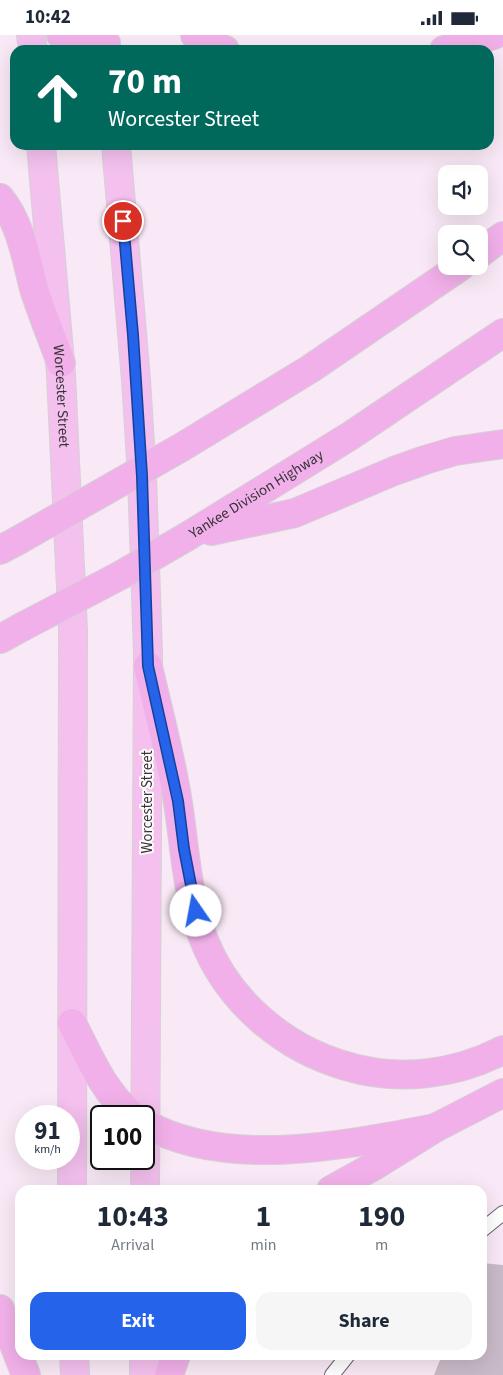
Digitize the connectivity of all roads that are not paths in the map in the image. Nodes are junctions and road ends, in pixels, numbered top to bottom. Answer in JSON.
{"nodes":[{"id":1,"x":61,"y":35,"type":"edge"},
{"id":2,"x":196,"y":35,"type":"edge"},
{"id":3,"x":494,"y":35,"type":"edge"},
{"id":4,"x":106,"y":43,"type":"edge"},
{"id":5,"x":215,"y":45,"type":"edge"},
{"id":6,"x":461,"y":45,"type":"edge"},
{"id":7,"x":42,"y":150,"type":"edge"},
{"id":8,"x":116,"y":150,"type":"edge"},
{"id":9,"x":0,"y":198,"type":"edge"},
{"id":10,"x":503,"y":236,"type":"edge"},
{"id":11,"x":488,"y":247,"type":"edge"},
{"id":12,"x":448,"y":275,"type":"edge"},
{"id":13,"x":503,"y":333,"type":"edge"},
{"id":14,"x":60,"y":363,"type":"junction"},
{"id":15,"x":503,"y":444,"type":"edge"},
{"id":16,"x":188,"y":536,"type":"junction"},
{"id":17,"x":6,"y":544,"type":"edge"},
{"id":18,"x":11,"y":633,"type":"edge"},
{"id":19,"x":148,"y":666,"type":"junction"},
{"id":20,"x":72,"y":1023,"type":"junction"},
{"id":21,"x":503,"y":1050,"type":"edge"},
{"id":22,"x":503,"y":1093,"type":"edge"},
{"id":23,"x":119,"y":1105,"type":"edge"},
{"id":24,"x":141,"y":1105,"type":"edge"},
{"id":25,"x":155,"y":1128,"type":"edge"},
{"id":26,"x":435,"y":1128,"type":"junction"},
{"id":27,"x":144,"y":1170,"type":"edge"},
{"id":28,"x":72,"y":1185,"type":"edge"},
{"id":29,"x":145,"y":1185,"type":"edge"},
{"id":30,"x":340,"y":1185,"type":"edge"},
{"id":31,"x":503,"y":1213,"type":"edge"},
{"id":32,"x":487,"y":1226,"type":"edge"},
{"id":33,"x":0,"y":1309,"type":"edge"},
{"id":34,"x":15,"y":1347,"type":"edge"},
{"id":35,"x":20,"y":1360,"type":"edge"},
{"id":36,"x":74,"y":1360,"type":"edge"},
{"id":37,"x":144,"y":1360,"type":"edge"},
{"id":38,"x":174,"y":1360,"type":"edge"},
{"id":39,"x":344,"y":1360,"type":"edge"},
{"id":40,"x":26,"y":1375,"type":"edge"},
{"id":41,"x":75,"y":1375,"type":"edge"},
{"id":42,"x":144,"y":1375,"type":"edge"},
{"id":43,"x":169,"y":1375,"type":"edge"},
{"id":44,"x":332,"y":1375,"type":"edge"}],
"edges":[{"from":1,"to":4,"type":"highway"},
{"from":2,"to":5,"type":"highway"},
{"from":3,"to":6,"type":"highway"},
{"from":7,"to":14,"type":"highway","name":"Worcester Street"},
{"from":8,"to":19,"type":"highway","name":"Worcester Street"},
{"from":9,"to":14,"type":"highway"},
{"from":10,"to":11,"type":"highway"},
{"from":12,"to":17,"type":"highway","bridge":true},
{"from":13,"to":16,"type":"highway","name":"Yankee Division Highway"},
{"from":14,"to":20,"type":"highway","name":"Worcester Street"},
{"from":15,"to":16,"type":"highway"},
{"from":16,"to":18,"type":"highway","name":"Yankee Division Highway","bridge":true},
{"from":19,"to":21,"type":"highway"},
{"from":19,"to":24,"type":"highway","name":"Worcester Street"},
{"from":20,"to":23,"type":"highway"},
{"from":20,"to":28,"type":"highway","name":"Worcester Street"},
{"from":22,"to":26,"type":"highway"},
{"from":25,"to":26,"type":"highway"},
{"from":26,"to":30,"type":"highway"},
{"from":27,"to":29,"type":"highway","name":"Worcester Street"},
{"from":31,"to":32,"type":"lane"},
{"from":33,"to":34,"type":"highway"},
{"from":35,"to":40,"type":"highway"},
{"from":36,"to":41,"type":"highway"},
{"from":37,"to":42,"type":"highway"},
{"from":38,"to":43,"type":"highway"},
{"from":39,"to":44,"type":"lane"}]}
